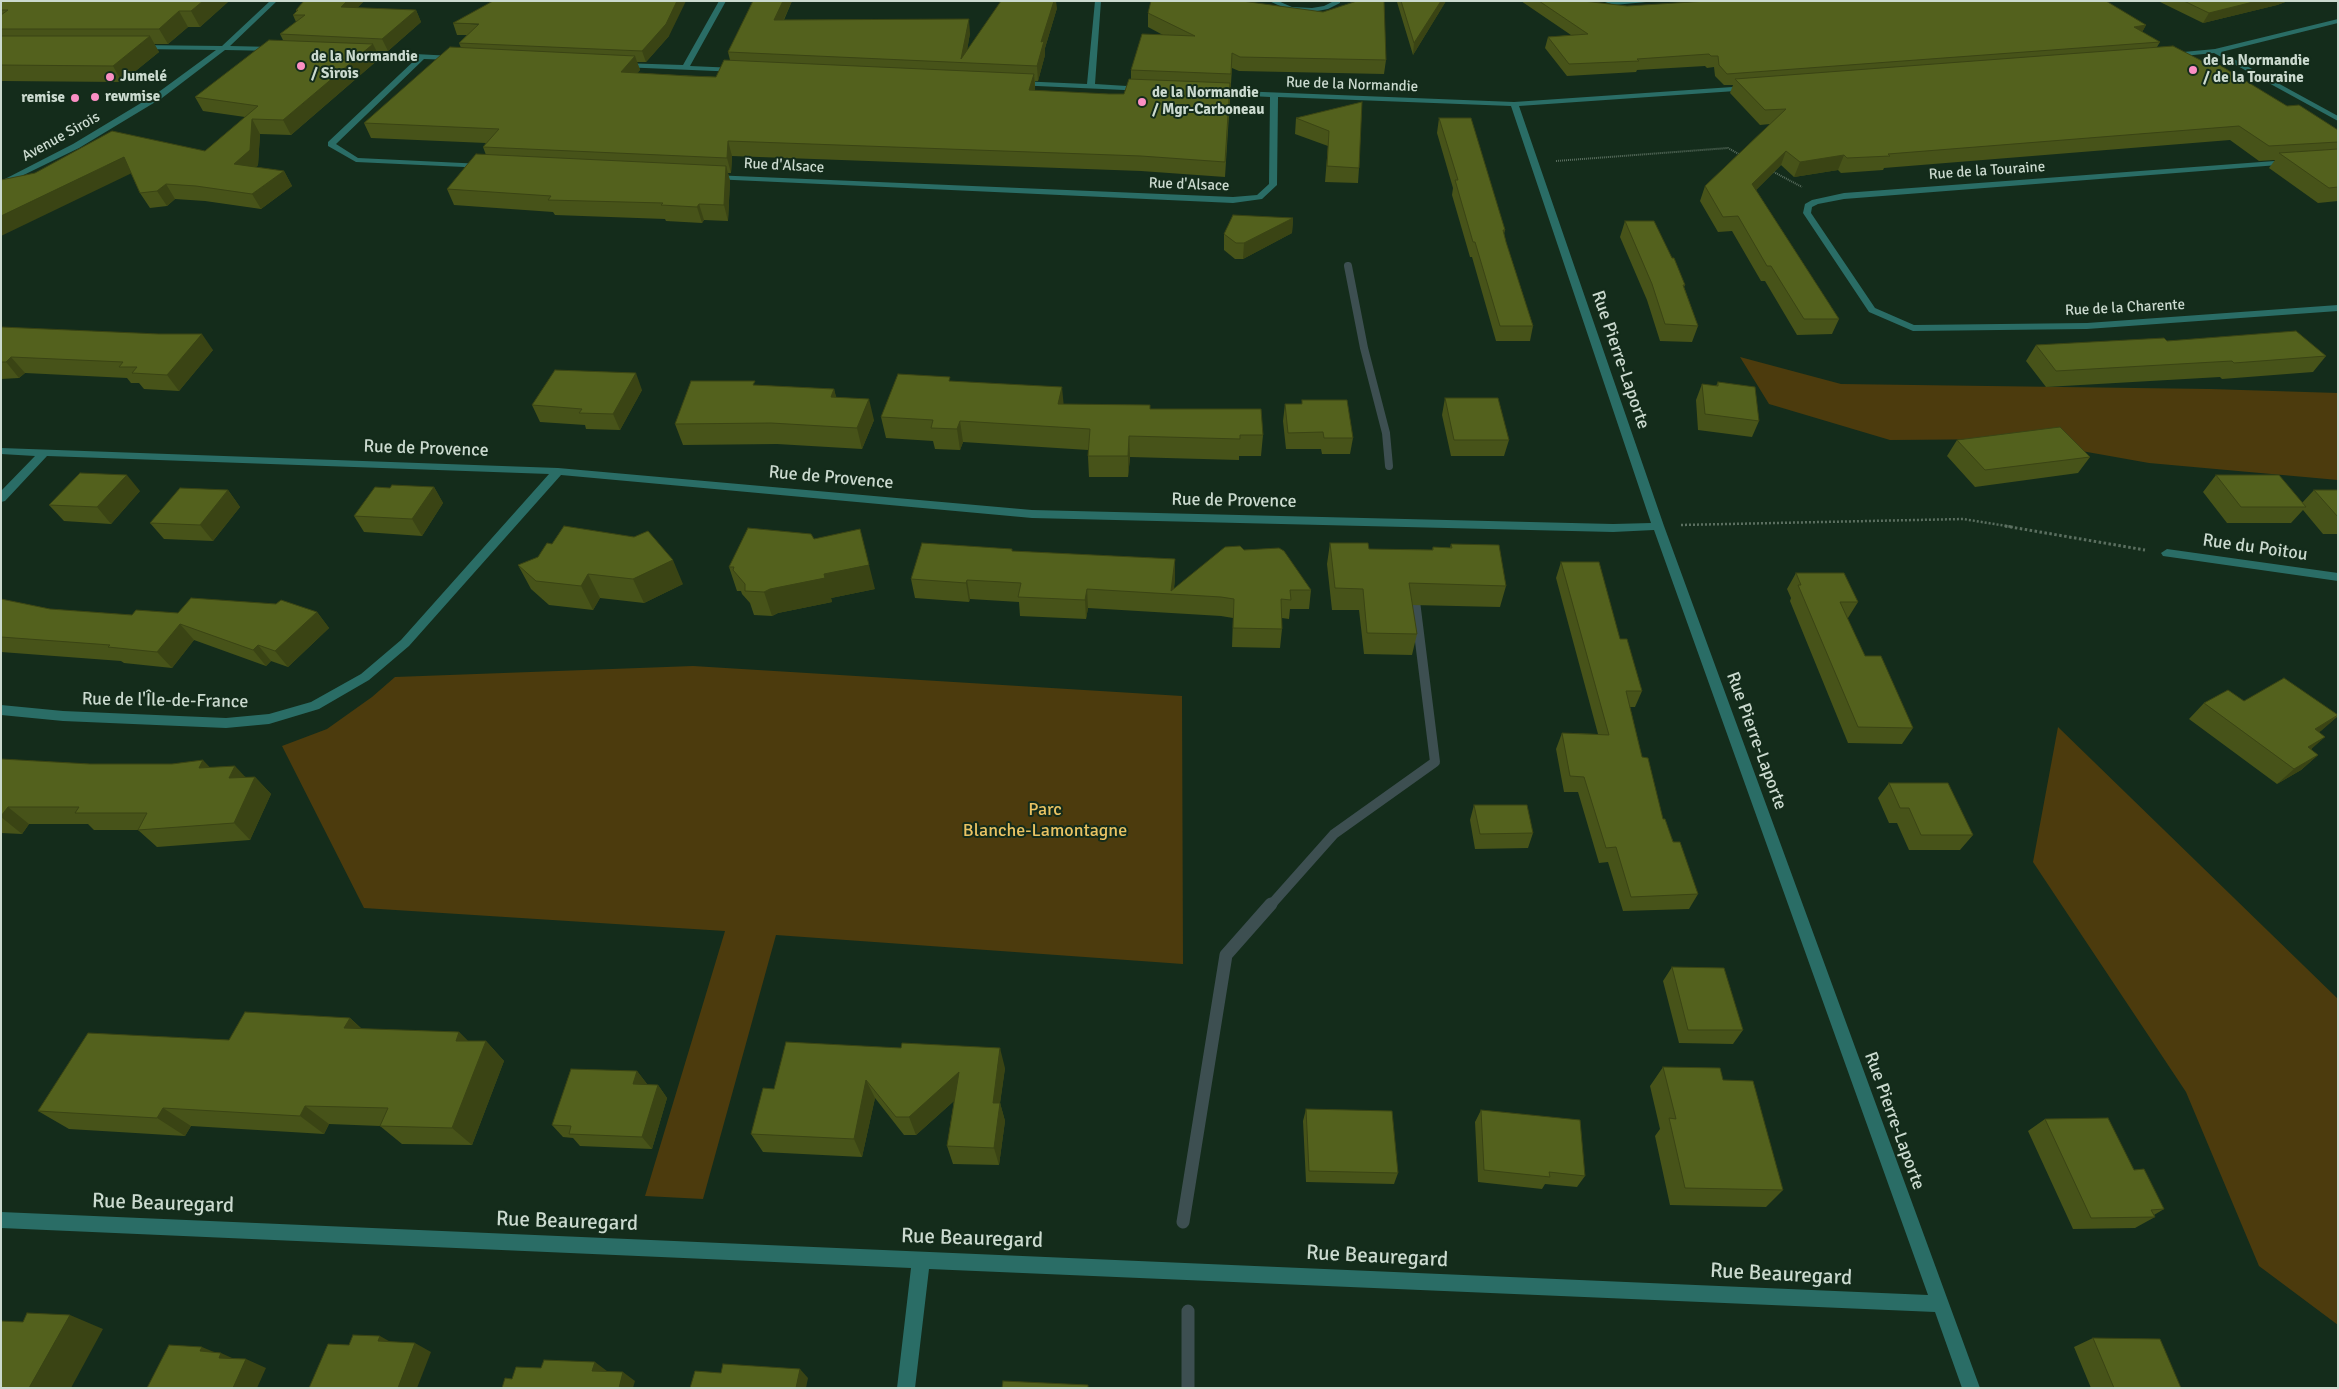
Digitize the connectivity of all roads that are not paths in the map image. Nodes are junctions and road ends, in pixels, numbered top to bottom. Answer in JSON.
{"nodes":[{"id":1,"x":274,"y":1,"type":"edge"},
{"id":2,"x":723,"y":1,"type":"edge"},
{"id":3,"x":1098,"y":1,"type":"edge"},
{"id":4,"x":1272,"y":1,"type":"edge"},
{"id":5,"x":1337,"y":1,"type":"edge"},
{"id":6,"x":1605,"y":1,"type":"edge"},
{"id":7,"x":1654,"y":1,"type":"edge"},
{"id":8,"x":2338,"y":21,"type":"edge"},
{"id":9,"x":128,"y":47,"type":"edge"},
{"id":10,"x":225,"y":47,"type":"junction"},
{"id":11,"x":286,"y":50,"type":"edge"},
{"id":12,"x":2216,"y":51,"type":"junction"},
{"id":13,"x":354,"y":53,"type":"edge"},
{"id":14,"x":2167,"y":56,"type":"edge"},
{"id":15,"x":422,"y":57,"type":"junction"},
{"id":16,"x":461,"y":58,"type":"edge"},
{"id":17,"x":607,"y":64,"type":"edge"},
{"id":18,"x":686,"y":67,"type":"junction"},
{"id":19,"x":745,"y":70,"type":"edge"},
{"id":20,"x":1012,"y":82,"type":"edge"},
{"id":21,"x":1091,"y":86,"type":"junction"},
{"id":22,"x":1756,"y":87,"type":"edge"},
{"id":23,"x":1149,"y":89,"type":"edge"},
{"id":24,"x":1207,"y":92,"type":"edge"},
{"id":25,"x":1274,"y":96,"type":"junction"},
{"id":26,"x":1514,"y":104,"type":"junction"},
{"id":27,"x":2338,"y":119,"type":"edge"},
{"id":28,"x":2298,"y":162,"type":"edge"},
{"id":29,"x":495,"y":166,"type":"edge"},
{"id":30,"x":704,"y":176,"type":"edge"},
{"id":31,"x":1,"y":184,"type":"edge"},
{"id":32,"x":2338,"y":308,"type":"edge"},
{"id":33,"x":1913,"y":328,"type":"joint"},
{"id":34,"x":1,"y":451,"type":"edge"},
{"id":35,"x":44,"y":453,"type":"junction"},
{"id":36,"x":558,"y":471,"type":"junction"},
{"id":37,"x":1,"y":498,"type":"edge"},
{"id":38,"x":1658,"y":526,"type":"junction"},
{"id":39,"x":2168,"y":554,"type":"road end"},
{"id":40,"x":2338,"y":577,"type":"edge"},
{"id":41,"x":1,"y":710,"type":"edge"},
{"id":42,"x":1,"y":1220,"type":"edge"},
{"id":43,"x":921,"y":1260,"type":"junction"},
{"id":44,"x":1941,"y":1304,"type":"junction"},
{"id":45,"x":906,"y":1388,"type":"edge"},
{"id":46,"x":1971,"y":1388,"type":"edge"}],
"edges":[{"from":1,"to":10,"type":"street","name":"Avenue Sirois"},
{"from":2,"to":18,"type":"street"},
{"from":3,"to":21,"type":"street"},
{"from":4,"to":5,"type":"street"},
{"from":6,"to":7,"type":"street"},
{"from":8,"to":12,"type":"street"},
{"from":9,"to":10,"type":"street"},
{"from":10,"to":11,"type":"street"},
{"from":10,"to":31,"type":"street","name":"Avenue Sirois"},
{"from":12,"to":14,"type":"street"},
{"from":12,"to":27,"type":"street"},
{"from":13,"to":15,"type":"street"},
{"from":15,"to":16,"type":"street"},
{"from":15,"to":29,"type":"street"},
{"from":17,"to":18,"type":"street"},
{"from":18,"to":19,"type":"street"},
{"from":20,"to":21,"type":"street"},
{"from":21,"to":23,"type":"street"},
{"from":22,"to":26,"type":"street","name":"Rue de la Normandie"},
{"from":24,"to":25,"type":"street","name":"Rue de la Normandie"},
{"from":25,"to":26,"type":"street","name":"Rue de la Normandie"},
{"from":25,"to":30,"type":"street","name":"Rue d'Alsace"},
{"from":26,"to":38,"type":"street","name":"Rue Pierre-Laporte"},
{"from":28,"to":33,"type":"street","name":"Rue de la Touraine"},
{"from":32,"to":33,"type":"street","name":"Rue de la Charente"},
{"from":34,"to":35,"type":"street","name":"Rue de Provence"},
{"from":35,"to":36,"type":"street","name":"Rue de Provence"},
{"from":35,"to":37,"type":"street"},
{"from":36,"to":38,"type":"street","name":"Rue de Provence"},
{"from":36,"to":41,"type":"street","name":"Rue de l'Île-de-France"},
{"from":38,"to":44,"type":"street","name":"Rue Pierre-Laporte"},
{"from":39,"to":40,"type":"street","name":"Rue du Poitou"},
{"from":42,"to":43,"type":"street","name":"Rue Beauregard"},
{"from":43,"to":44,"type":"street","name":"Rue Beauregard"},
{"from":43,"to":45,"type":"street"},
{"from":44,"to":46,"type":"street","name":"Rue Pierre-Laporte"}]}
